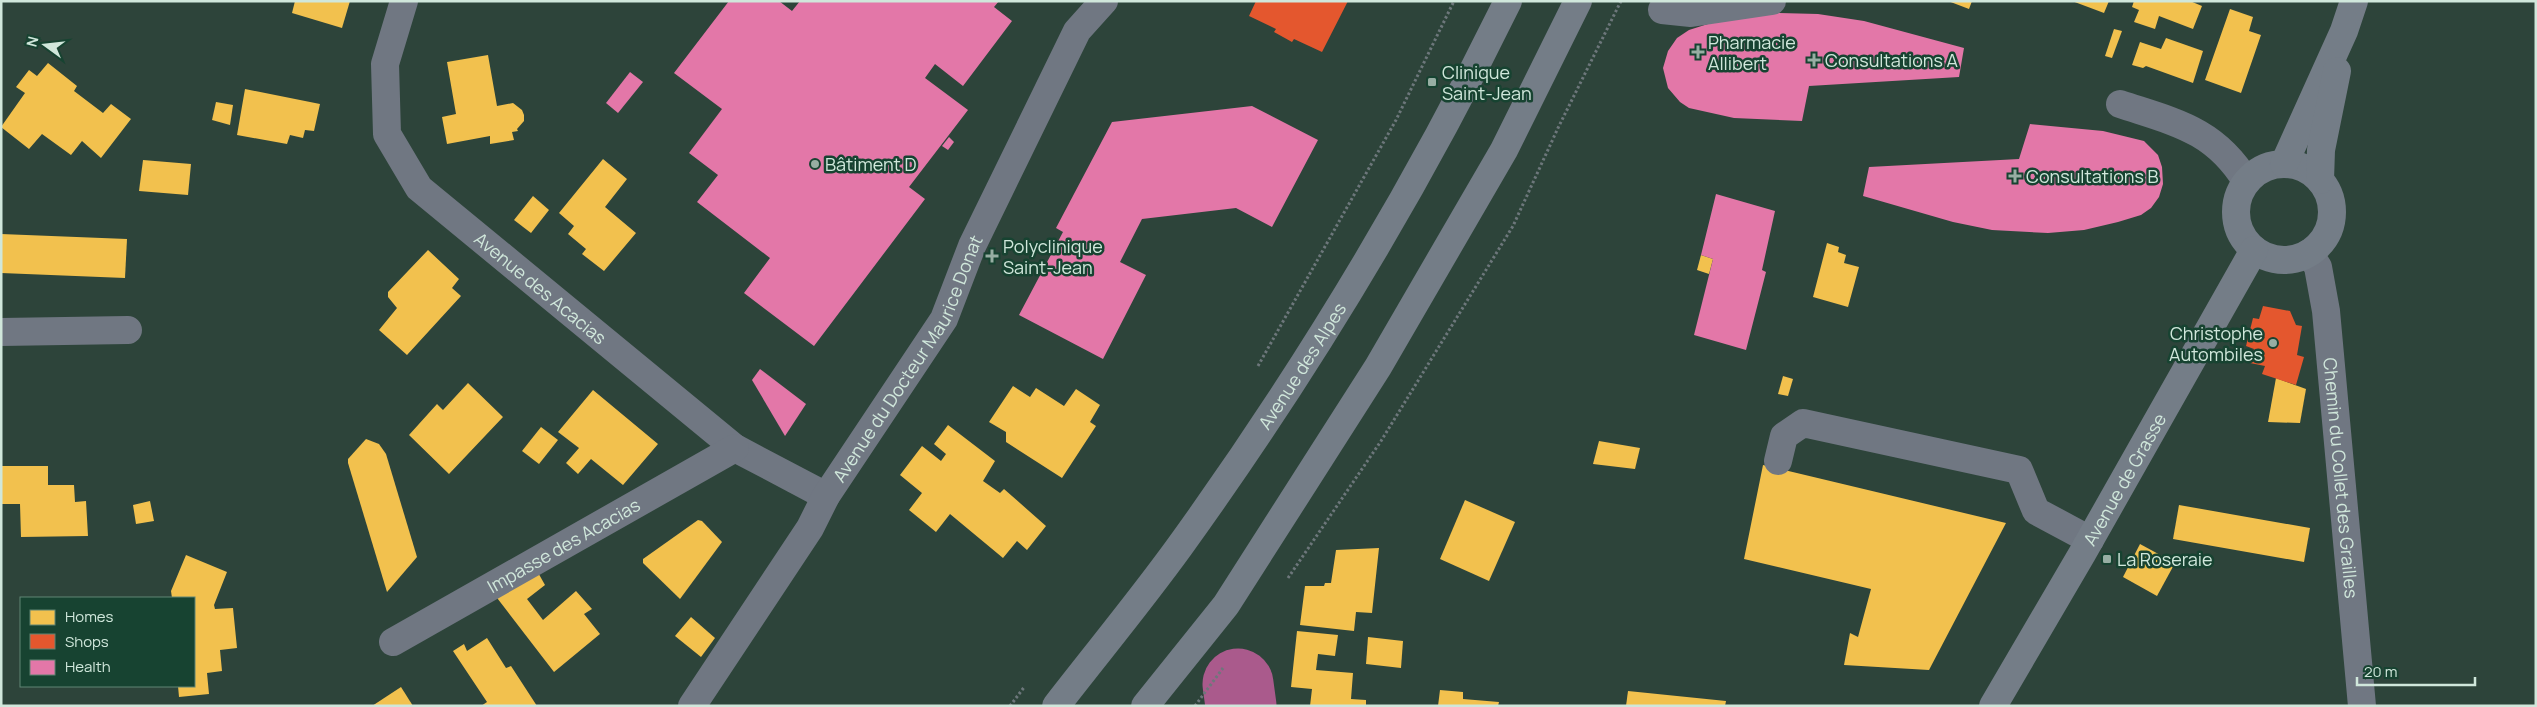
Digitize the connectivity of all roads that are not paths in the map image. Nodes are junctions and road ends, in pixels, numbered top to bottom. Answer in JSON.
{"nodes":[{"id":1,"x":404,"y":1,"type":"edge"},
{"id":2,"x":1104,"y":1,"type":"edge"},
{"id":3,"x":1508,"y":1,"type":"edge"},
{"id":4,"x":1578,"y":1,"type":"edge"},
{"id":5,"x":1772,"y":1,"type":"edge"},
{"id":6,"x":2354,"y":1,"type":"edge"},
{"id":7,"x":1662,"y":10,"type":"dead end"},
{"id":8,"x":2344,"y":31,"type":"junction"},
{"id":9,"x":2120,"y":104,"type":"dead end"},
{"id":10,"x":2284,"y":164,"type":"junction"},
{"id":11,"x":2320,"y":180,"type":"junction"},
{"id":12,"x":2246,"y":181,"type":"junction"},
{"id":13,"x":2254,"y":250,"type":"junction"},
{"id":14,"x":2309,"y":253,"type":"junction"},
{"id":15,"x":128,"y":330,"type":"dead end"},
{"id":16,"x":1,"y":332,"type":"edge"},
{"id":17,"x":735,"y":448,"type":"junction"},
{"id":18,"x":1778,"y":461,"type":"dead end"},
{"id":19,"x":826,"y":496,"type":"junction"},
{"id":20,"x":2090,"y":540,"type":"junction"},
{"id":21,"x":393,"y":642,"type":"dead end"},
{"id":22,"x":1157,"y":701,"type":"edge"},
{"id":23,"x":692,"y":706,"type":"edge"},
{"id":24,"x":1056,"y":706,"type":"edge"},
{"id":25,"x":1993,"y":706,"type":"edge"},
{"id":26,"x":2362,"y":706,"type":"edge"}],
"edges":[{"from":1,"to":17,"type":"street","name":"Avenue des Acacias"},
{"from":2,"to":19,"type":"street","name":"Avenue du Docteur Maurice Donat"},
{"from":3,"to":24,"type":"main road","name":"Avenue des Alpes"},
{"from":4,"to":22,"type":"main road"},
{"from":5,"to":7,"type":"street"},
{"from":6,"to":8,"type":"main road"},
{"from":8,"to":10,"type":"main road"},
{"from":8,"to":11,"type":"main road"},
{"from":9,"to":12,"type":"street"},
{"from":10,"to":11,"type":"main road"},
{"from":10,"to":12,"type":"main road"},
{"from":11,"to":14,"type":"main road"},
{"from":12,"to":13,"type":"main road"},
{"from":13,"to":14,"type":"main road"},
{"from":13,"to":20,"type":"main road","name":"Avenue de Grasse"},
{"from":14,"to":26,"type":"street","name":"Chemin du Collet des Grailles"},
{"from":15,"to":16,"type":"street"},
{"from":17,"to":19,"type":"street","name":"Avenue des Acacias"},
{"from":17,"to":21,"type":"street","name":"Impasse des Acacias"},
{"from":18,"to":20,"type":"street"},
{"from":19,"to":23,"type":"street","name":"Avenue du Docteur Maurice Donat"},
{"from":20,"to":25,"type":"main road","name":"Avenue de Grasse"}]}
